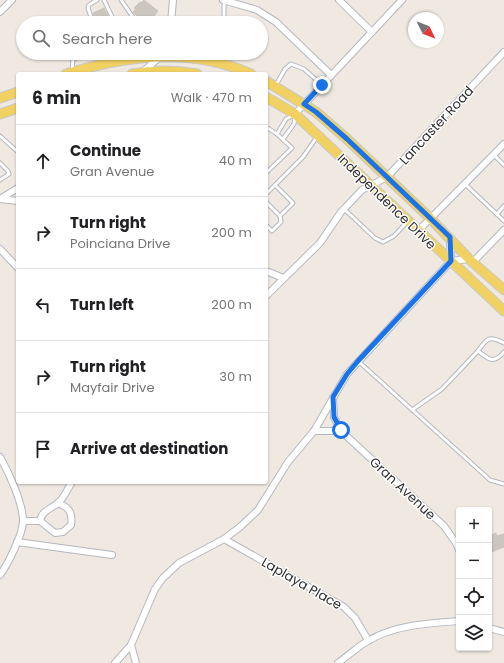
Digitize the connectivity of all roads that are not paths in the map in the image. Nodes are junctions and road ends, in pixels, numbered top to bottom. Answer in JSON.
{"nodes":[{"id":1,"x":12,"y":0,"type":"edge"},
{"id":2,"x":97,"y":0,"type":"edge"},
{"id":3,"x":104,"y":0,"type":"edge"},
{"id":4,"x":122,"y":0,"type":"edge"},
{"id":5,"x":174,"y":0,"type":"edge"},
{"id":6,"x":224,"y":0,"type":"edge"},
{"id":7,"x":340,"y":0,"type":"edge"},
{"id":8,"x":402,"y":0,"type":"edge"},
{"id":9,"x":0,"y":12,"type":"edge"},
{"id":10,"x":91,"y":16,"type":"edge"},
{"id":11,"x":112,"y":16,"type":"edge"},
{"id":12,"x":132,"y":16,"type":"edge"},
{"id":13,"x":173,"y":16,"type":"edge"},
{"id":14,"x":224,"y":16,"type":"edge"},
{"id":15,"x":266,"y":16,"type":"edge"},
{"id":16,"x":268,"y":17,"type":"edge"},
{"id":17,"x":372,"y":32,"type":"junction"},
{"id":18,"x":504,"y":52,"type":"edge"},
{"id":19,"x":72,"y":60,"type":"edge"},
{"id":20,"x":109,"y":60,"type":"edge"},
{"id":21,"x":120,"y":60,"type":"edge"},
{"id":22,"x":156,"y":60,"type":"edge"},
{"id":23,"x":204,"y":60,"type":"edge"},
{"id":24,"x":217,"y":60,"type":"edge"},
{"id":25,"x":110,"y":63,"type":"junction"},
{"id":26,"x":216,"y":63,"type":"junction"},
{"id":27,"x":69,"y":72,"type":"edge"},
{"id":28,"x":73,"y":72,"type":"edge"},
{"id":29,"x":142,"y":72,"type":"edge"},
{"id":30,"x":154,"y":72,"type":"edge"},
{"id":31,"x":177,"y":72,"type":"edge"},
{"id":32,"x":244,"y":72,"type":"edge"},
{"id":33,"x":331,"y":75,"type":"junction"},
{"id":34,"x":268,"y":82,"type":"edge"},
{"id":35,"x":322,"y":85,"type":"junction"},
{"id":36,"x":276,"y":87,"type":"junction"},
{"id":37,"x":16,"y":93,"type":"edge"},
{"id":38,"x":0,"y":98,"type":"edge"},
{"id":39,"x":268,"y":98,"type":"edge"},
{"id":40,"x":304,"y":104,"type":"junction"},
{"id":41,"x":16,"y":109,"type":"edge"},
{"id":42,"x":0,"y":114,"type":"edge"},
{"id":43,"x":295,"y":114,"type":"junction"},
{"id":44,"x":268,"y":127,"type":"edge"},
{"id":45,"x":277,"y":134,"type":"junction"},
{"id":46,"x":0,"y":136,"type":"edge"},
{"id":47,"x":318,"y":136,"type":"junction"},
{"id":48,"x":283,"y":139,"type":"junction"},
{"id":49,"x":504,"y":144,"type":"edge"},
{"id":50,"x":16,"y":150,"type":"edge"},
{"id":51,"x":494,"y":154,"type":"junction"},
{"id":52,"x":0,"y":163,"type":"edge"},
{"id":53,"x":504,"y":165,"type":"edge"},
{"id":54,"x":268,"y":172,"type":"edge"},
{"id":55,"x":387,"y":177,"type":"junction"},
{"id":56,"x":0,"y":180,"type":"edge"},
{"id":57,"x":465,"y":184,"type":"junction"},
{"id":58,"x":275,"y":185,"type":"junction"},
{"id":59,"x":372,"y":185,"type":"junction"},
{"id":60,"x":16,"y":189,"type":"edge"},
{"id":61,"x":268,"y":192,"type":"edge"},
{"id":62,"x":0,"y":199,"type":"edge"},
{"id":63,"x":16,"y":200,"type":"edge"},
{"id":64,"x":268,"y":204,"type":"edge"},
{"id":65,"x":504,"y":206,"type":"edge"},
{"id":66,"x":344,"y":209,"type":"junction"},
{"id":67,"x":497,"y":214,"type":"junction"},
{"id":68,"x":280,"y":216,"type":"junction"},
{"id":69,"x":430,"y":218,"type":"junction"},
{"id":70,"x":408,"y":221,"type":"junction"},
{"id":71,"x":504,"y":221,"type":"edge"},
{"id":72,"x":268,"y":227,"type":"edge"},
{"id":73,"x":504,"y":230,"type":"edge"},
{"id":74,"x":418,"y":231,"type":"junction"},
{"id":75,"x":450,"y":237,"type":"junction"},
{"id":76,"x":0,"y":249,"type":"edge"},
{"id":77,"x":451,"y":261,"type":"junction"},
{"id":78,"x":471,"y":261,"type":"junction"},
{"id":79,"x":16,"y":266,"type":"edge"},
{"id":80,"x":268,"y":272,"type":"edge"},
{"id":81,"x":283,"y":278,"type":"junction"},
{"id":82,"x":504,"y":290,"type":"edge"},
{"id":83,"x":268,"y":294,"type":"edge"},
{"id":84,"x":502,"y":308,"type":"edge"},
{"id":85,"x":504,"y":343,"type":"edge"},
{"id":86,"x":478,"y":351,"type":"junction"},
{"id":87,"x":504,"y":352,"type":"edge"},
{"id":88,"x":358,"y":361,"type":"junction"},
{"id":89,"x":333,"y":397,"type":"junction"},
{"id":90,"x":412,"y":410,"type":"junction"},
{"id":91,"x":341,"y":430,"type":"junction"},
{"id":92,"x":314,"y":431,"type":"junction"},
{"id":93,"x":0,"y":457,"type":"edge"},
{"id":94,"x":71,"y":484,"type":"edge"},
{"id":95,"x":504,"y":484,"type":"edge"},
{"id":96,"x":59,"y":502,"type":"junction"},
{"id":97,"x":23,"y":521,"type":"junction"},
{"id":98,"x":40,"y":521,"type":"junction"},
{"id":99,"x":224,"y":538,"type":"junction"},
{"id":100,"x":17,"y":542,"type":"junction"},
{"id":101,"x":456,"y":543,"type":"edge"},
{"id":102,"x":112,"y":555,"type":"dead end"},
{"id":103,"x":0,"y":575,"type":"edge"},
{"id":104,"x":456,"y":621,"type":"edge"},
{"id":105,"x":492,"y":629,"type":"edge"},
{"id":106,"x":504,"y":632,"type":"edge"},
{"id":107,"x":368,"y":640,"type":"junction"},
{"id":108,"x":131,"y":645,"type":"junction"},
{"id":109,"x":115,"y":663,"type":"edge"},
{"id":110,"x":136,"y":663,"type":"edge"},
{"id":111,"x":338,"y":663,"type":"edge"}],
"edges":[{"from":1,"to":9,"type":"street"},
{"from":2,"to":10,"type":"lane"},
{"from":3,"to":11,"type":"lane"},
{"from":4,"to":12,"type":"lane"},
{"from":5,"to":13,"type":"street"},
{"from":6,"to":14,"type":"lane"},
{"from":6,"to":15,"type":"street"},
{"from":7,"to":17,"type":"street"},
{"from":8,"to":17,"type":"street"},
{"from":16,"to":33,"type":"street"},
{"from":17,"to":33,"type":"street"},
{"from":18,"to":55,"type":"street","name":"Lancaster Road"},
{"from":19,"to":27,"type":"lane"},
{"from":20,"to":25,"type":"lane"},
{"from":21,"to":25,"type":"main road"},
{"from":22,"to":29,"type":"street"},
{"from":23,"to":26,"type":"main road"},
{"from":24,"to":26,"type":"lane"},
{"from":25,"to":28,"type":"main road"},
{"from":26,"to":32,"type":"main road"},
{"from":30,"to":31,"type":"main road"},
{"from":33,"to":35,"type":"street"},
{"from":34,"to":36,"type":"main road","name":"Independence Drive"},
{"from":35,"to":36,"type":"lane"},
{"from":35,"to":40,"type":"street"},
{"from":36,"to":40,"type":"main road","name":"Independence Drive"},
{"from":37,"to":38,"type":"main road"},
{"from":39,"to":43,"type":"main road","name":"Independence Drive"},
{"from":40,"to":43,"type":"street"},
{"from":40,"to":55,"type":"main road","name":"Independence Drive"},
{"from":41,"to":42,"type":"main road"},
{"from":43,"to":45,"type":"lane"},
{"from":43,"to":47,"type":"main road","name":"Independence Drive"},
{"from":43,"to":48,"type":"lane"},
{"from":44,"to":45,"type":"lane"},
{"from":45,"to":48,"type":"lane"},
{"from":46,"to":50,"type":"lane"},
{"from":47,"to":58,"type":"lane"},
{"from":47,"to":59,"type":"main road","name":"Independence Drive"},
{"from":48,"to":54,"type":"lane"},
{"from":49,"to":51,"type":"street"},
{"from":51,"to":53,"type":"lane"},
{"from":51,"to":57,"type":"street"},
{"from":52,"to":56,"type":"lane"},
{"from":55,"to":59,"type":"street","name":"Lancaster Road"},
{"from":55,"to":69,"type":"main road","name":"Independence Drive"},
{"from":57,"to":67,"type":"lane"},
{"from":57,"to":69,"type":"street"},
{"from":58,"to":61,"type":"lane"},
{"from":58,"to":68,"type":"lane"},
{"from":59,"to":66,"type":"street","name":"Lancaster Road"},
{"from":59,"to":70,"type":"main road","name":"Independence Drive"},
{"from":60,"to":62,"type":"street"},
{"from":62,"to":63,"type":"street"},
{"from":64,"to":68,"type":"lane"},
{"from":65,"to":67,"type":"lane"},
{"from":66,"to":70,"type":"lane"},
{"from":66,"to":81,"type":"street","name":"Lancaster Road"},
{"from":67,"to":71,"type":"lane"},
{"from":68,"to":72,"type":"lane"},
{"from":69,"to":74,"type":"street"},
{"from":69,"to":75,"type":"main road","name":"Independence Drive"},
{"from":70,"to":74,"type":"main road","name":"Independence Drive"},
{"from":73,"to":78,"type":"street"},
{"from":74,"to":77,"type":"main road","name":"Independence Drive"},
{"from":75,"to":77,"type":"street"},
{"from":75,"to":78,"type":"main road","name":"Independence Drive"},
{"from":76,"to":79,"type":"street"},
{"from":77,"to":78,"type":"street"},
{"from":77,"to":84,"type":"main road","name":"Independence Drive"},
{"from":77,"to":88,"type":"street"},
{"from":78,"to":82,"type":"main road","name":"Independence Drive"},
{"from":80,"to":81,"type":"street"},
{"from":81,"to":83,"type":"street","name":"Lancaster Road"},
{"from":85,"to":86,"type":"lane"},
{"from":86,"to":87,"type":"lane"},
{"from":86,"to":90,"type":"lane"},
{"from":88,"to":89,"type":"street"},
{"from":88,"to":90,"type":"lane"},
{"from":89,"to":91,"type":"street","name":"Gran Avenue"},
{"from":89,"to":92,"type":"street"},
{"from":90,"to":95,"type":"lane"},
{"from":91,"to":92,"type":"street"},
{"from":91,"to":101,"type":"street","name":"Gran Avenue"},
{"from":92,"to":99,"type":"street"},
{"from":93,"to":97,"type":"street"},
{"from":94,"to":96,"type":"street"},
{"from":96,"to":98,"type":"street"},
{"from":96,"to":98,"type":"street"},
{"from":97,"to":98,"type":"street"},
{"from":97,"to":100,"type":"street"},
{"from":99,"to":107,"type":"street","name":"Laplaya Place"},
{"from":99,"to":108,"type":"street"},
{"from":100,"to":102,"type":"street"},
{"from":100,"to":103,"type":"street"},
{"from":104,"to":107,"type":"street"},
{"from":105,"to":106,"type":"street"},
{"from":107,"to":111,"type":"street"},
{"from":108,"to":109,"type":"street"},
{"from":108,"to":110,"type":"street"}]}
